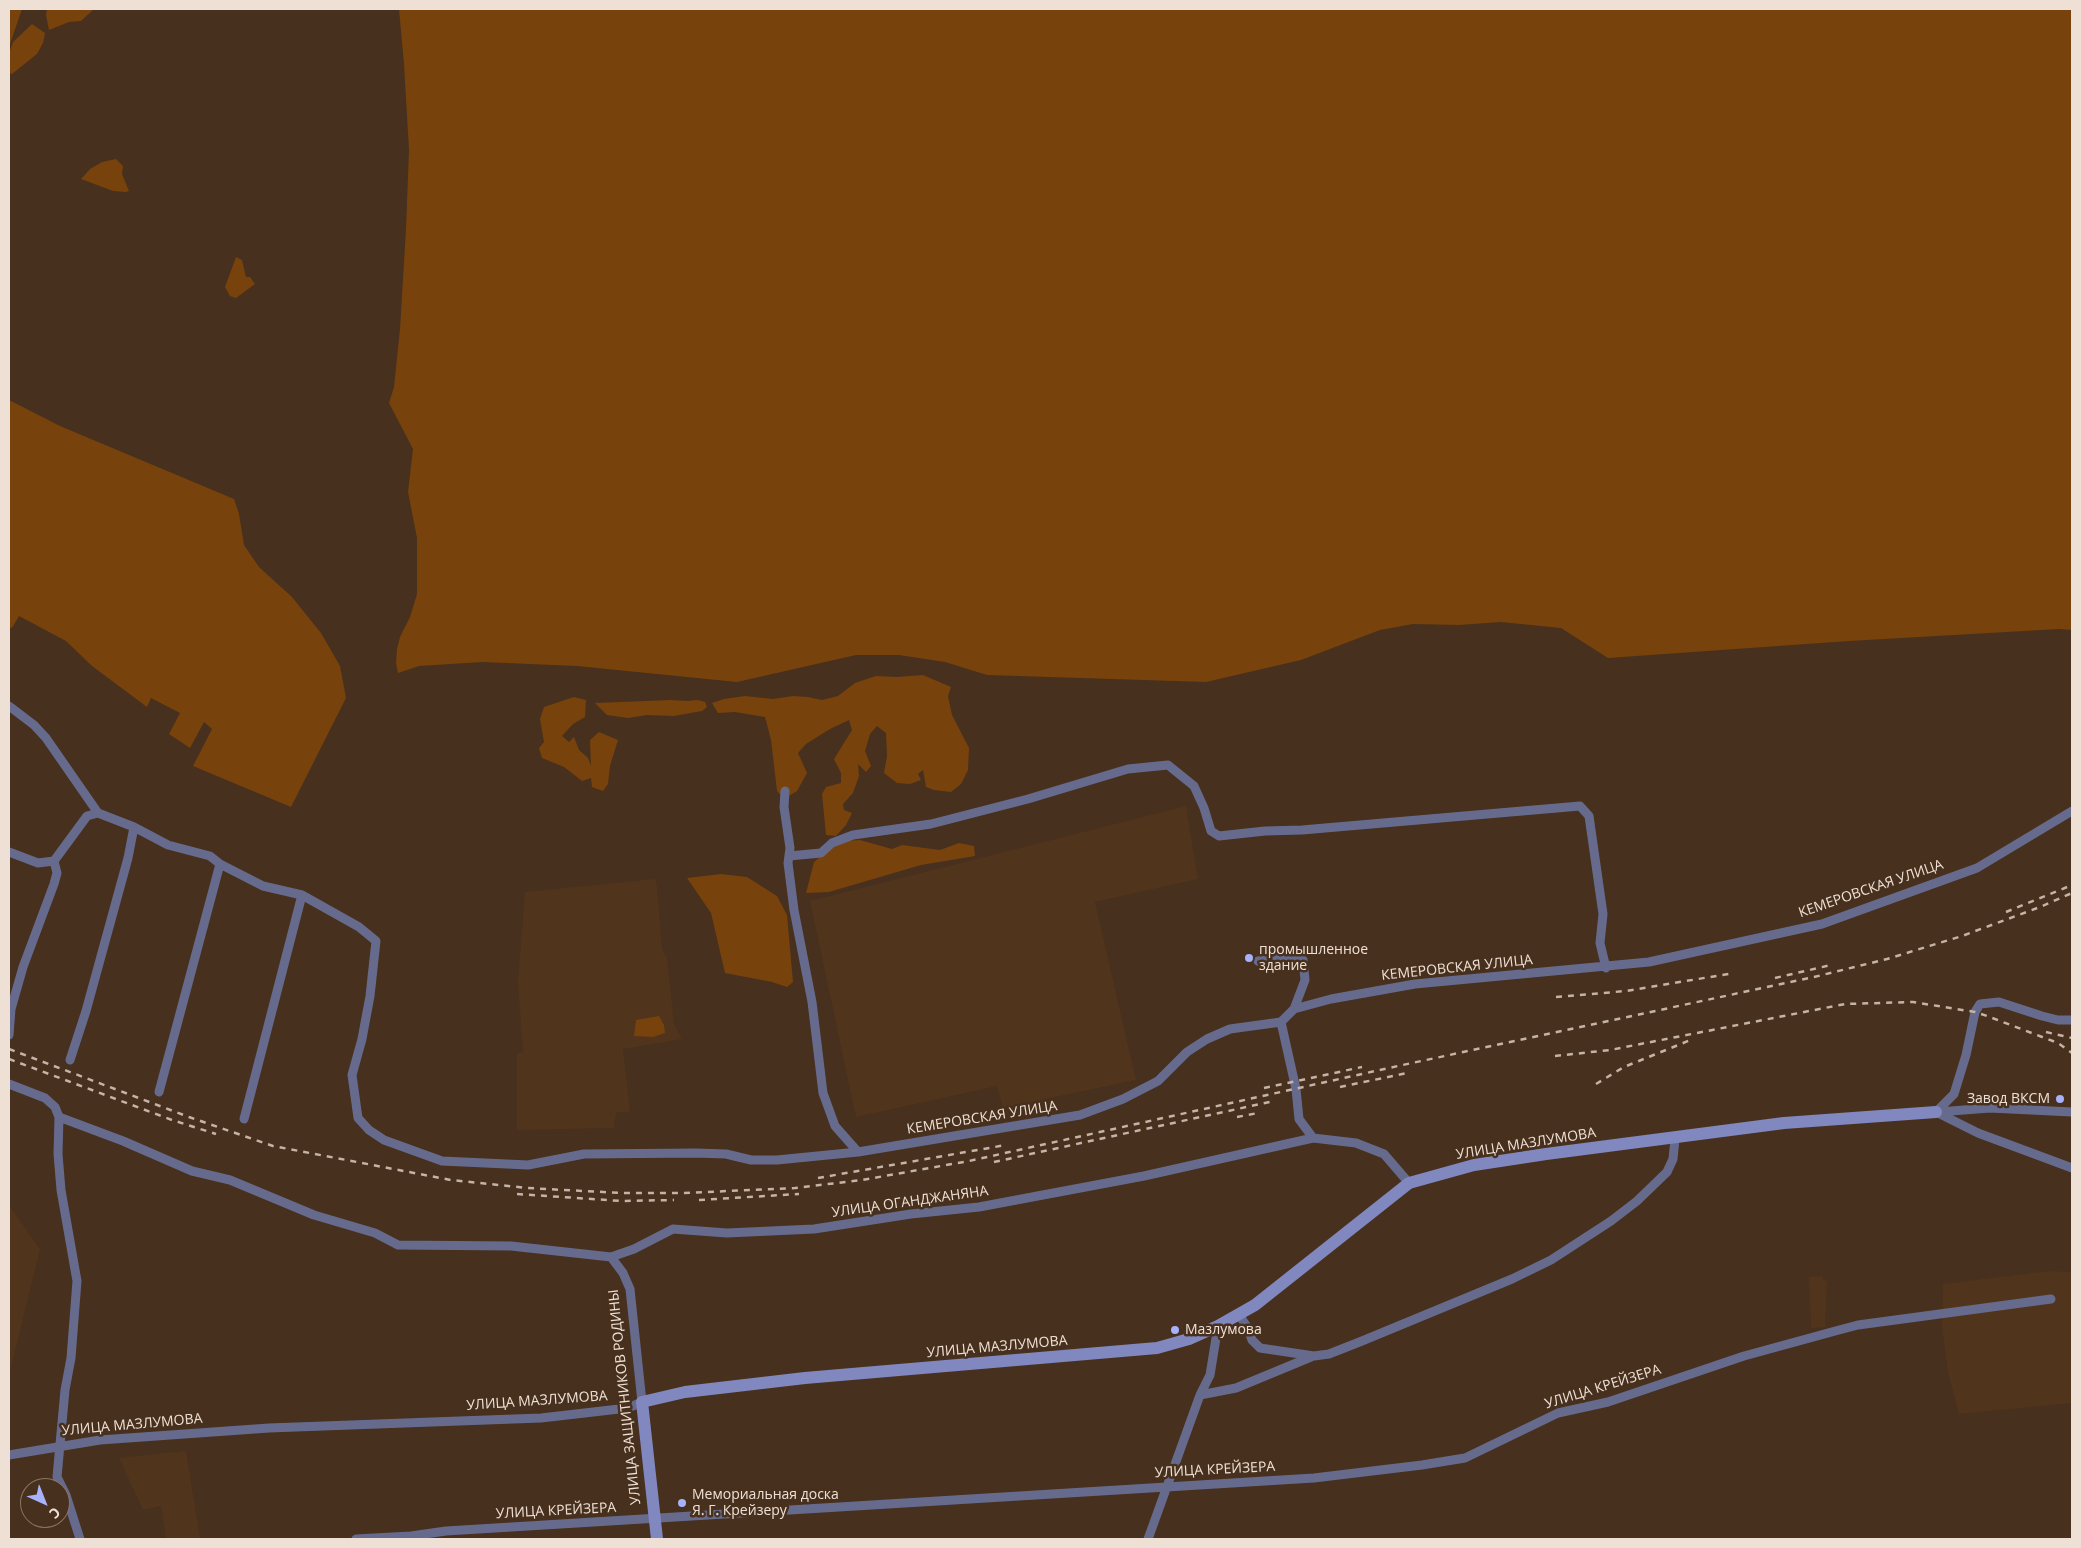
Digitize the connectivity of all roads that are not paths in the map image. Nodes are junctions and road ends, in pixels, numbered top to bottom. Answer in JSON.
{"nodes":[{"id":1,"x":9,"y":706,"type":"edge"},
{"id":2,"x":785,"y":791,"type":"dead end"},
{"id":3,"x":2072,"y":811,"type":"edge"},
{"id":4,"x":98,"y":813,"type":"junction"},
{"id":5,"x":134,"y":827,"type":"junction"},
{"id":6,"x":9,"y":852,"type":"edge"},
{"id":7,"x":789,"y":856,"type":"junction"},
{"id":8,"x":54,"y":861,"type":"junction"},
{"id":9,"x":220,"y":864,"type":"junction"},
{"id":10,"x":302,"y":895,"type":"junction"},
{"id":11,"x":1258,"y":961,"type":"dead end"},
{"id":12,"x":1606,"y":968,"type":"junction"},
{"id":13,"x":1294,"y":1009,"type":"junction"},
{"id":14,"x":2072,"y":1020,"type":"edge"},
{"id":15,"x":1281,"y":1022,"type":"junction"},
{"id":16,"x":9,"y":1035,"type":"edge"},
{"id":17,"x":70,"y":1060,"type":"dead end"},
{"id":18,"x":9,"y":1084,"type":"edge"},
{"id":19,"x":159,"y":1092,"type":"dead end"},
{"id":20,"x":1936,"y":1112,"type":"junction"},
{"id":21,"x":2072,"y":1112,"type":"edge"},
{"id":22,"x":59,"y":1117,"type":"junction"},
{"id":23,"x":244,"y":1119,"type":"dead end"},
{"id":24,"x":1312,"y":1138,"type":"junction"},
{"id":25,"x":1676,"y":1139,"type":"junction"},
{"id":26,"x":858,"y":1152,"type":"junction"},
{"id":27,"x":2072,"y":1168,"type":"edge"},
{"id":28,"x":1409,"y":1183,"type":"junction"},
{"id":29,"x":611,"y":1257,"type":"junction"},
{"id":30,"x":2051,"y":1299,"type":"dead end"},
{"id":31,"x":1239,"y":1315,"type":"junction"},
{"id":32,"x":1218,"y":1326,"type":"junction"},
{"id":33,"x":1314,"y":1356,"type":"junction"},
{"id":34,"x":1200,"y":1395,"type":"junction"},
{"id":35,"x":642,"y":1402,"type":"junction"},
{"id":36,"x":61,"y":1446,"type":"junction"},
{"id":37,"x":9,"y":1455,"type":"edge"},
{"id":38,"x":1168,"y":1486,"type":"junction"},
{"id":39,"x":653,"y":1518,"type":"junction"},
{"id":40,"x":80,"y":1539,"type":"edge"},
{"id":41,"x":356,"y":1539,"type":"edge"},
{"id":42,"x":657,"y":1539,"type":"edge"},
{"id":43,"x":1148,"y":1539,"type":"edge"}],
"edges":[{"from":1,"to":4,"type":"street"},
{"from":2,"to":7,"type":"street"},
{"from":3,"to":12,"type":"street","name":"КЕМЕРОВСКАЯ УЛИЦА"},
{"from":4,"to":5,"type":"street"},
{"from":4,"to":8,"type":"street"},
{"from":5,"to":9,"type":"street"},
{"from":5,"to":17,"type":"street"},
{"from":6,"to":8,"type":"street"},
{"from":7,"to":12,"type":"street"},
{"from":7,"to":26,"type":"street"},
{"from":8,"to":16,"type":"street"},
{"from":9,"to":10,"type":"street"},
{"from":9,"to":19,"type":"street"},
{"from":10,"to":23,"type":"street"},
{"from":10,"to":26,"type":"street","name":"КЕМЕРОВСКАЯ УЛИЦА"},
{"from":11,"to":13,"type":"street"},
{"from":12,"to":13,"type":"street","name":"КЕМЕРОВСКАЯ УЛИЦА"},
{"from":13,"to":15,"type":"street","name":"КЕМЕРОВСКАЯ УЛИЦА"},
{"from":14,"to":20,"type":"street"},
{"from":15,"to":24,"type":"street"},
{"from":15,"to":26,"type":"street","name":"КЕМЕРОВСКАЯ УЛИЦА"},
{"from":18,"to":22,"type":"street"},
{"from":20,"to":21,"type":"street"},
{"from":20,"to":25,"type":"street","name":"УЛИЦА МАЗЛУМОВА"},
{"from":20,"to":27,"type":"street"},
{"from":22,"to":29,"type":"street","name":"УЛИЦА ОГАНДЖАНЯНА"},
{"from":22,"to":36,"type":"street"},
{"from":24,"to":28,"type":"street","name":"УЛИЦА ОГАНДЖАНЯНА"},
{"from":24,"to":29,"type":"street","name":"УЛИЦА ОГАНДЖАНЯНА"},
{"from":25,"to":28,"type":"street","name":"УЛИЦА МАЗЛУМОВА"},
{"from":25,"to":33,"type":"street"},
{"from":28,"to":31,"type":"street","name":"УЛИЦА МАЗЛУМОВА"},
{"from":29,"to":35,"type":"street","name":"УЛИЦА ЗАЩИТНИКОВ РОДИНЫ"},
{"from":30,"to":38,"type":"street","name":"УЛИЦА КРЕЙЗЕРА"},
{"from":31,"to":32,"type":"street","name":"УЛИЦА МАЗЛУМОВА"},
{"from":31,"to":33,"type":"street"},
{"from":32,"to":34,"type":"street"},
{"from":32,"to":35,"type":"street","name":"УЛИЦА МАЗЛУМОВА"},
{"from":33,"to":34,"type":"street"},
{"from":34,"to":38,"type":"street"},
{"from":35,"to":36,"type":"street","name":"УЛИЦА МАЗЛУМОВА"},
{"from":35,"to":39,"type":"street","name":"УЛИЦА ЗАЩИТНИКОВ РОДИНЫ"},
{"from":36,"to":37,"type":"street","name":"УЛИЦА МАЗЛУМОВА"},
{"from":36,"to":40,"type":"street"},
{"from":38,"to":39,"type":"street","name":"УЛИЦА КРЕЙЗЕРА"},
{"from":38,"to":43,"type":"street"},
{"from":39,"to":41,"type":"street","name":"УЛИЦА КРЕЙЗЕРА"},
{"from":39,"to":42,"type":"street","name":"УЛИЦА ЗАЩИТНИКОВ РОДИНЫ"}]}
